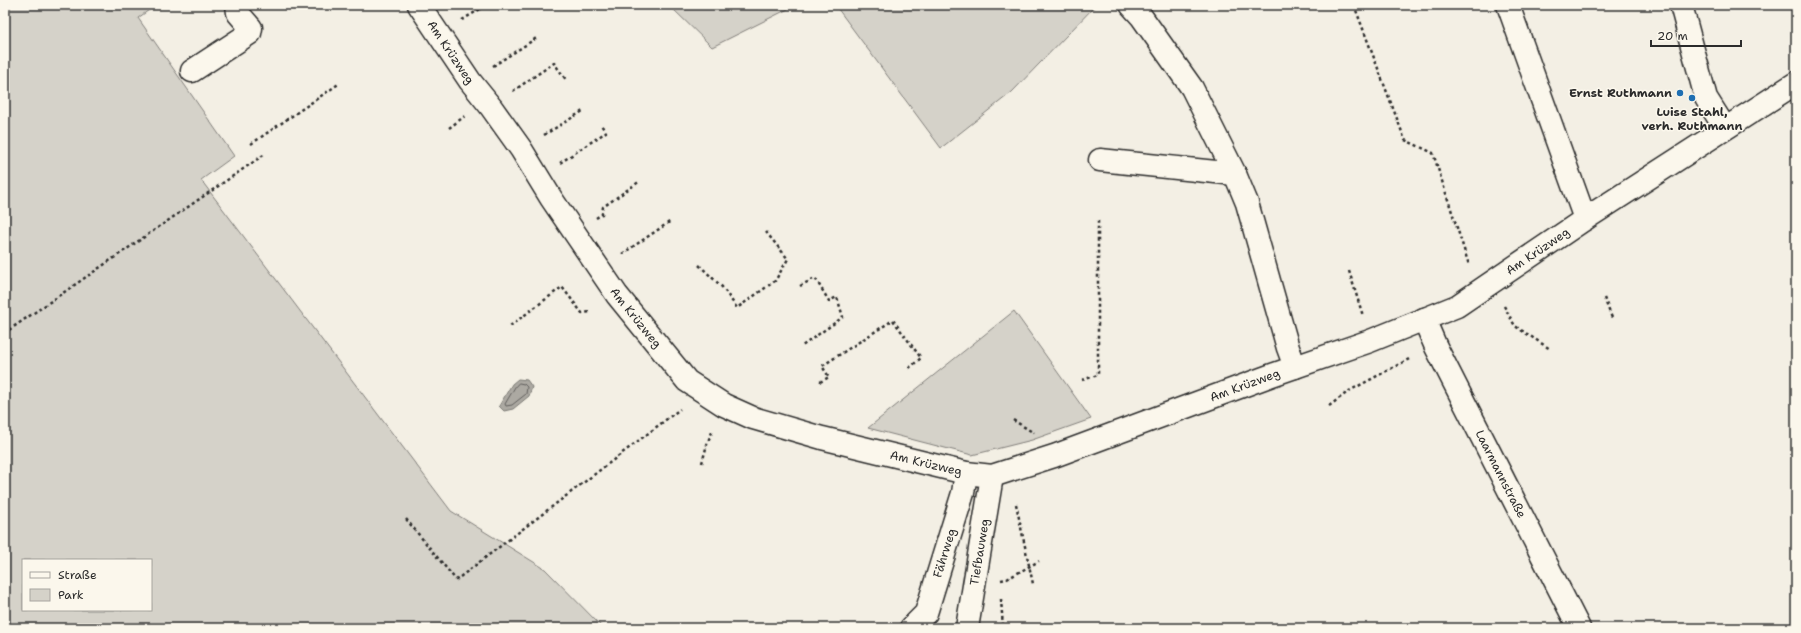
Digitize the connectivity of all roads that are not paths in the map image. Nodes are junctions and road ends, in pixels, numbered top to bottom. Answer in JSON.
{"nodes":[{"id":1,"x":238,"y":5,"type":"edge"},
{"id":2,"x":419,"y":5,"type":"edge"},
{"id":3,"x":1131,"y":5,"type":"edge"},
{"id":4,"x":1508,"y":5,"type":"edge"},
{"id":5,"x":1681,"y":5,"type":"edge"},
{"id":6,"x":192,"y":71,"type":"dead end"},
{"id":7,"x":1796,"y":83,"type":"edge"},
{"id":8,"x":1725,"y":128,"type":"junction"},
{"id":9,"x":1100,"y":160,"type":"dead end"},
{"id":10,"x":1235,"y":174,"type":"junction"},
{"id":11,"x":1585,"y":219,"type":"junction"},
{"id":12,"x":1424,"y":320,"type":"junction"},
{"id":13,"x":1295,"y":367,"type":"junction"},
{"id":14,"x":966,"y":473,"type":"junction"},
{"id":15,"x":992,"y":476,"type":"junction"},
{"id":16,"x":911,"y":628,"type":"edge"},
{"id":17,"x":967,"y":628,"type":"edge"},
{"id":18,"x":1579,"y":628,"type":"edge"}],
"edges":[{"from":1,"to":6,"type":"street"},
{"from":2,"to":14,"type":"street","name":"Am Krüzweg"},
{"from":3,"to":10,"type":"street"},
{"from":4,"to":11,"type":"street"},
{"from":5,"to":8,"type":"street"},
{"from":7,"to":8,"type":"street","name":"Am Krüzweg"},
{"from":8,"to":11,"type":"street","name":"Am Krüzweg"},
{"from":9,"to":10,"type":"street"},
{"from":10,"to":13,"type":"street"},
{"from":11,"to":12,"type":"street","name":"Am Krüzweg"},
{"from":12,"to":13,"type":"street","name":"Am Krüzweg"},
{"from":12,"to":18,"type":"street","name":"Laarmannstraße"},
{"from":13,"to":15,"type":"street","name":"Am Krüzweg"},
{"from":14,"to":15,"type":"street","name":"Am Krüzweg"},
{"from":14,"to":16,"type":"street","name":"Fährweg"},
{"from":15,"to":17,"type":"street","name":"Tiefbauweg"}]}
